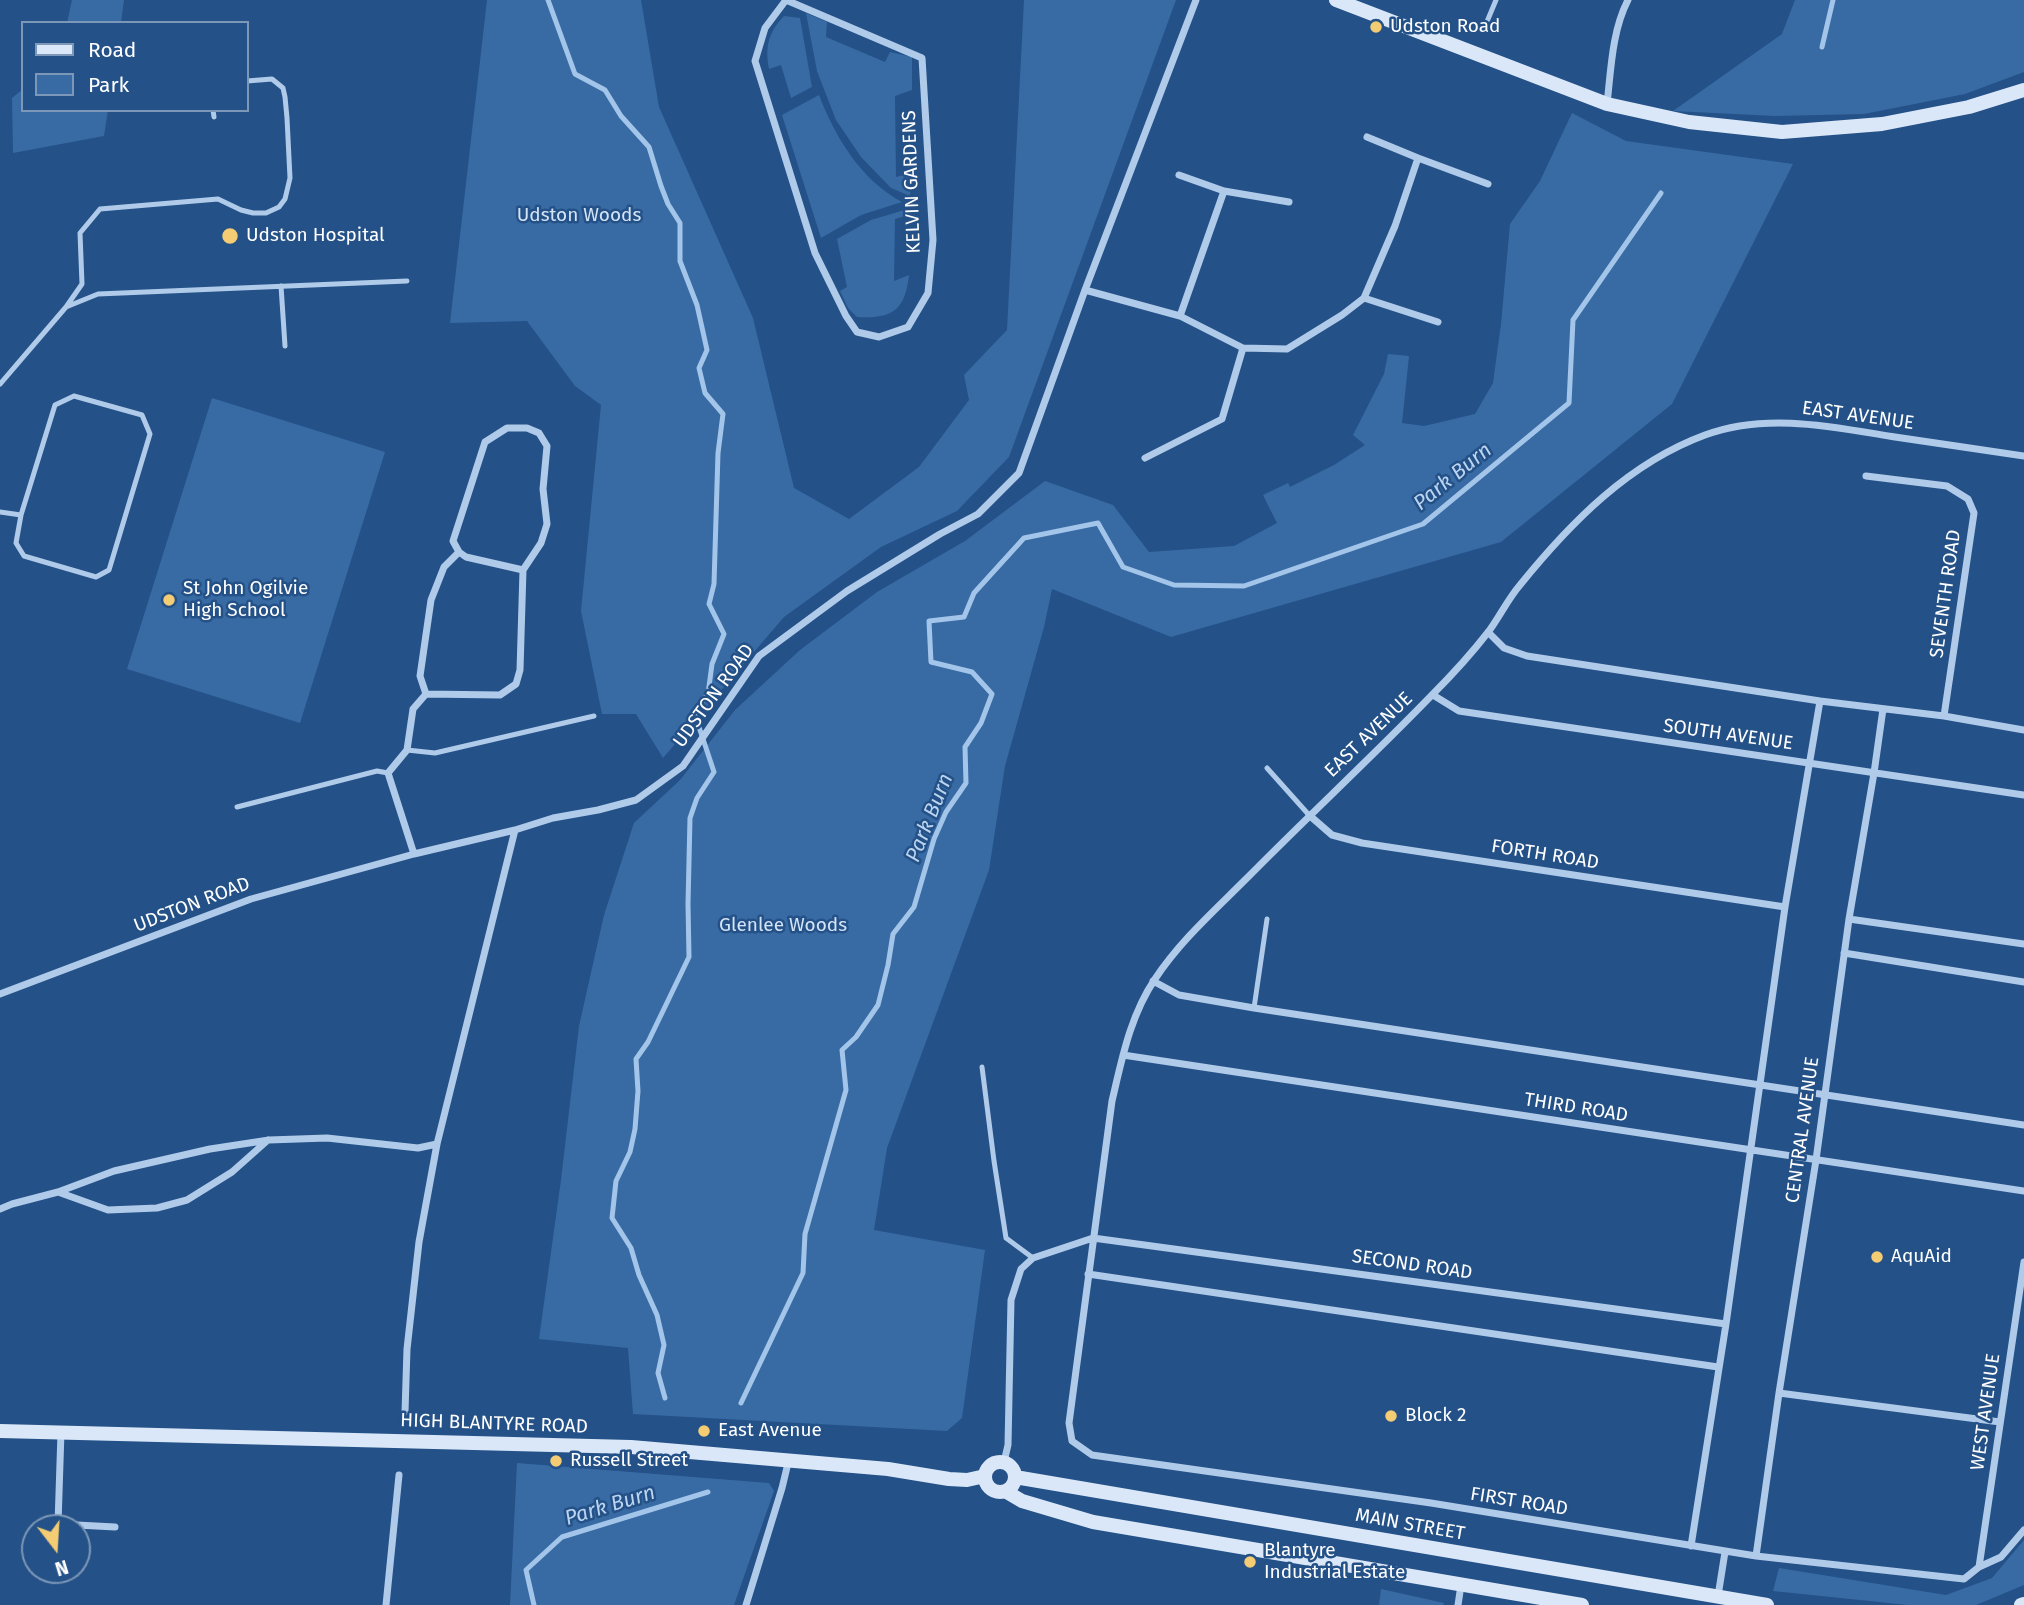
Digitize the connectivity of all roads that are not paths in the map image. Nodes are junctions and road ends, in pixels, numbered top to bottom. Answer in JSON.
{"nodes":[{"id":1,"x":786,"y":0,"type":"edge"},
{"id":2,"x":1196,"y":0,"type":"edge"},
{"id":3,"x":1336,"y":0,"type":"edge"},
{"id":4,"x":1496,"y":0,"type":"edge"},
{"id":5,"x":1628,"y":0,"type":"edge"},
{"id":6,"x":1486,"y":24,"type":"dead end"},
{"id":7,"x":248,"y":81,"type":"edge"},
{"id":8,"x":2024,"y":90,"type":"edge"},
{"id":9,"x":1607,"y":104,"type":"junction"},
{"id":10,"x":1367,"y":137,"type":"dead end"},
{"id":11,"x":1419,"y":158,"type":"junction"},
{"id":12,"x":1179,"y":175,"type":"dead end"},
{"id":13,"x":1488,"y":184,"type":"dead end"},
{"id":14,"x":1224,"y":191,"type":"junction"},
{"id":15,"x":1289,"y":202,"type":"dead end"},
{"id":16,"x":407,"y":281,"type":"dead end"},
{"id":17,"x":281,"y":286,"type":"junction"},
{"id":18,"x":1085,"y":290,"type":"junction"},
{"id":19,"x":1364,"y":298,"type":"junction"},
{"id":20,"x":66,"y":307,"type":"junction"},
{"id":21,"x":1180,"y":316,"type":"junction"},
{"id":22,"x":1438,"y":322,"type":"dead end"},
{"id":23,"x":285,"y":346,"type":"dead end"},
{"id":24,"x":1243,"y":348,"type":"junction"},
{"id":25,"x":0,"y":384,"type":"edge"},
{"id":26,"x":2024,"y":456,"type":"edge"},
{"id":27,"x":1145,"y":458,"type":"dead end"},
{"id":28,"x":1866,"y":476,"type":"dead end"},
{"id":29,"x":0,"y":512,"type":"edge"},
{"id":30,"x":21,"y":515,"type":"junction"},
{"id":31,"x":458,"y":552,"type":"junction"},
{"id":32,"x":523,"y":570,"type":"junction"},
{"id":33,"x":1488,"y":632,"type":"junction"},
{"id":34,"x":426,"y":694,"type":"junction"},
{"id":35,"x":1433,"y":695,"type":"junction"},
{"id":36,"x":1821,"y":701,"type":"junction"},
{"id":37,"x":1883,"y":709,"type":"junction"},
{"id":38,"x":594,"y":716,"type":"dead end"},
{"id":39,"x":1944,"y":716,"type":"junction"},
{"id":40,"x":2024,"y":730,"type":"edge"},
{"id":41,"x":407,"y":750,"type":"junction"},
{"id":42,"x":1810,"y":763,"type":"junction"},
{"id":43,"x":1267,"y":768,"type":"dead end"},
{"id":44,"x":388,"y":773,"type":"junction"},
{"id":45,"x":1874,"y":774,"type":"junction"},
{"id":46,"x":2024,"y":795,"type":"edge"},
{"id":47,"x":237,"y":807,"type":"dead end"},
{"id":48,"x":1309,"y":816,"type":"junction"},
{"id":49,"x":515,"y":830,"type":"junction"},
{"id":50,"x":414,"y":854,"type":"junction"},
{"id":51,"x":1785,"y":907,"type":"junction"},
{"id":52,"x":1267,"y":919,"type":"dead end"},
{"id":53,"x":1849,"y":919,"type":"junction"},
{"id":54,"x":2024,"y":944,"type":"edge"},
{"id":55,"x":1844,"y":953,"type":"junction"},
{"id":56,"x":1153,"y":981,"type":"junction"},
{"id":57,"x":2024,"y":982,"type":"edge"},
{"id":58,"x":0,"y":994,"type":"edge"},
{"id":59,"x":1254,"y":1008,"type":"junction"},
{"id":60,"x":1123,"y":1055,"type":"junction"},
{"id":61,"x":982,"y":1067,"type":"dead end"},
{"id":62,"x":1759,"y":1084,"type":"junction"},
{"id":63,"x":1825,"y":1094,"type":"junction"},
{"id":64,"x":2024,"y":1125,"type":"edge"},
{"id":65,"x":269,"y":1140,"type":"junction"},
{"id":66,"x":437,"y":1144,"type":"junction"},
{"id":67,"x":1750,"y":1150,"type":"junction"},
{"id":68,"x":1816,"y":1160,"type":"junction"},
{"id":69,"x":2024,"y":1191,"type":"edge"},
{"id":70,"x":58,"y":1192,"type":"junction"},
{"id":71,"x":0,"y":1209,"type":"edge"},
{"id":72,"x":1093,"y":1238,"type":"junction"},
{"id":73,"x":1033,"y":1258,"type":"junction"},
{"id":74,"x":2024,"y":1262,"type":"edge"},
{"id":75,"x":1088,"y":1274,"type":"junction"},
{"id":76,"x":2022,"y":1293,"type":"edge"},
{"id":77,"x":1726,"y":1324,"type":"junction"},
{"id":78,"x":1718,"y":1367,"type":"junction"},
{"id":79,"x":1779,"y":1393,"type":"junction"},
{"id":80,"x":405,"y":1412,"type":"dead end"},
{"id":81,"x":2000,"y":1422,"type":"junction"},
{"id":82,"x":1069,"y":1423,"type":"joint"},
{"id":83,"x":0,"y":1431,"type":"edge"},
{"id":84,"x":61,"y":1432,"type":"junction"},
{"id":85,"x":789,"y":1460,"type":"junction"},
{"id":86,"x":1004,"y":1462,"type":"junction"},
{"id":87,"x":399,"y":1475,"type":"dead end"},
{"id":88,"x":985,"y":1476,"type":"junction"},
{"id":89,"x":1015,"y":1477,"type":"junction"},
{"id":90,"x":1005,"y":1491,"type":"junction"},
{"id":91,"x":115,"y":1527,"type":"dead end"},
{"id":92,"x":2024,"y":1530,"type":"edge"},
{"id":93,"x":1691,"y":1546,"type":"junction"},
{"id":94,"x":1725,"y":1552,"type":"junction"},
{"id":95,"x":1756,"y":1556,"type":"junction"},
{"id":96,"x":1979,"y":1567,"type":"junction"},
{"id":97,"x":1462,"y":1585,"type":"junction"},
{"id":98,"x":1718,"y":1597,"type":"junction"},
{"id":99,"x":386,"y":1605,"type":"edge"},
{"id":100,"x":746,"y":1605,"type":"edge"},
{"id":101,"x":1458,"y":1605,"type":"edge"},
{"id":102,"x":1581,"y":1605,"type":"edge"},
{"id":103,"x":1767,"y":1605,"type":"edge"}],
"edges":[{"from":1,"to":1,"type":"street","name":"KELVIN GARDENS"},
{"from":2,"to":18,"type":"street","name":"UDSTON ROAD"},
{"from":3,"to":9,"type":"main road"},
{"from":4,"to":6,"type":"lane"},
{"from":5,"to":9,"type":"street"},
{"from":7,"to":20,"type":"lane"},
{"from":8,"to":9,"type":"main road"},
{"from":10,"to":11,"type":"street"},
{"from":11,"to":13,"type":"street"},
{"from":11,"to":19,"type":"street"},
{"from":12,"to":14,"type":"street"},
{"from":14,"to":15,"type":"street"},
{"from":14,"to":21,"type":"street"},
{"from":16,"to":17,"type":"lane"},
{"from":17,"to":20,"type":"lane"},
{"from":17,"to":23,"type":"lane"},
{"from":18,"to":21,"type":"street"},
{"from":18,"to":49,"type":"street","name":"UDSTON ROAD"},
{"from":19,"to":22,"type":"street"},
{"from":19,"to":24,"type":"street"},
{"from":20,"to":25,"type":"lane"},
{"from":21,"to":24,"type":"street"},
{"from":24,"to":27,"type":"street"},
{"from":26,"to":33,"type":"street","name":"EAST AVENUE"},
{"from":28,"to":39,"type":"street","name":"SEVENTH ROAD"},
{"from":29,"to":30,"type":"lane"},
{"from":30,"to":30,"type":"lane"},
{"from":31,"to":32,"type":"street"},
{"from":31,"to":32,"type":"street"},
{"from":31,"to":34,"type":"street"},
{"from":32,"to":34,"type":"street"},
{"from":33,"to":35,"type":"street","name":"EAST AVENUE"},
{"from":33,"to":36,"type":"street"},
{"from":34,"to":41,"type":"street"},
{"from":35,"to":42,"type":"street","name":"SOUTH AVENUE"},
{"from":35,"to":48,"type":"street","name":"EAST AVENUE"},
{"from":36,"to":37,"type":"street"},
{"from":36,"to":42,"type":"street"},
{"from":37,"to":39,"type":"street"},
{"from":37,"to":45,"type":"street","name":"CENTRAL AVENUE"},
{"from":38,"to":41,"type":"lane"},
{"from":39,"to":40,"type":"street"},
{"from":41,"to":44,"type":"street"},
{"from":42,"to":45,"type":"street","name":"SOUTH AVENUE"},
{"from":42,"to":51,"type":"street"},
{"from":43,"to":48,"type":"lane"},
{"from":44,"to":47,"type":"lane"},
{"from":44,"to":50,"type":"street"},
{"from":45,"to":46,"type":"street","name":"SOUTH AVENUE"},
{"from":45,"to":53,"type":"street","name":"CENTRAL AVENUE"},
{"from":48,"to":51,"type":"street","name":"FORTH ROAD"},
{"from":48,"to":56,"type":"street","name":"EAST AVENUE"},
{"from":49,"to":50,"type":"street","name":"UDSTON ROAD"},
{"from":49,"to":66,"type":"street"},
{"from":50,"to":58,"type":"street","name":"UDSTON ROAD"},
{"from":51,"to":62,"type":"street"},
{"from":52,"to":59,"type":"lane"},
{"from":53,"to":54,"type":"street"},
{"from":53,"to":55,"type":"street","name":"CENTRAL AVENUE"},
{"from":55,"to":57,"type":"street"},
{"from":55,"to":63,"type":"street","name":"CENTRAL AVENUE"},
{"from":56,"to":59,"type":"street"},
{"from":56,"to":60,"type":"street","name":"EAST AVENUE"},
{"from":59,"to":62,"type":"street"},
{"from":60,"to":67,"type":"street","name":"THIRD ROAD"},
{"from":60,"to":72,"type":"street","name":"EAST AVENUE"},
{"from":61,"to":73,"type":"lane"},
{"from":62,"to":63,"type":"street"},
{"from":62,"to":67,"type":"street"},
{"from":63,"to":64,"type":"street"},
{"from":63,"to":68,"type":"street","name":"CENTRAL AVENUE"},
{"from":65,"to":66,"type":"street"},
{"from":65,"to":70,"type":"street"},
{"from":65,"to":70,"type":"street"},
{"from":66,"to":80,"type":"street"},
{"from":67,"to":68,"type":"street","name":"THIRD ROAD"},
{"from":67,"to":77,"type":"street"},
{"from":68,"to":69,"type":"street","name":"THIRD ROAD"},
{"from":68,"to":79,"type":"street","name":"CENTRAL AVENUE"},
{"from":70,"to":71,"type":"street"},
{"from":72,"to":73,"type":"street"},
{"from":72,"to":75,"type":"street","name":"EAST AVENUE"},
{"from":72,"to":77,"type":"street","name":"SECOND ROAD"},
{"from":73,"to":86,"type":"street"},
{"from":74,"to":76,"type":"street","name":"WEST AVENUE"},
{"from":75,"to":78,"type":"street"},
{"from":75,"to":82,"type":"street","name":"EAST AVENUE"},
{"from":76,"to":81,"type":"street","name":"WEST AVENUE"},
{"from":77,"to":78,"type":"street"},
{"from":78,"to":93,"type":"street"},
{"from":79,"to":81,"type":"street"},
{"from":79,"to":95,"type":"street","name":"CENTRAL AVENUE"},
{"from":81,"to":96,"type":"street","name":"WEST AVENUE"},
{"from":82,"to":93,"type":"street","name":"FIRST ROAD"},
{"from":83,"to":84,"type":"main road","name":"HIGH BLANTYRE ROAD"},
{"from":84,"to":85,"type":"main road","name":"HIGH BLANTYRE ROAD"},
{"from":84,"to":91,"type":"street"},
{"from":85,"to":88,"type":"main road","name":"HIGH BLANTYRE ROAD"},
{"from":85,"to":100,"type":"street"},
{"from":86,"to":88,"type":"main road"},
{"from":86,"to":89,"type":"main road"},
{"from":87,"to":99,"type":"street"},
{"from":88,"to":90,"type":"main road"},
{"from":89,"to":90,"type":"main road"},
{"from":89,"to":98,"type":"main road","name":"MAIN STREET"},
{"from":90,"to":97,"type":"main road"},
{"from":92,"to":96,"type":"street","name":"FIRST ROAD"},
{"from":93,"to":94,"type":"street","name":"FIRST ROAD"},
{"from":94,"to":95,"type":"street","name":"FIRST ROAD"},
{"from":94,"to":98,"type":"street"},
{"from":95,"to":96,"type":"street","name":"FIRST ROAD"},
{"from":97,"to":101,"type":"street"},
{"from":97,"to":102,"type":"main road"},
{"from":98,"to":103,"type":"main road","name":"MAIN STREET"}]}
